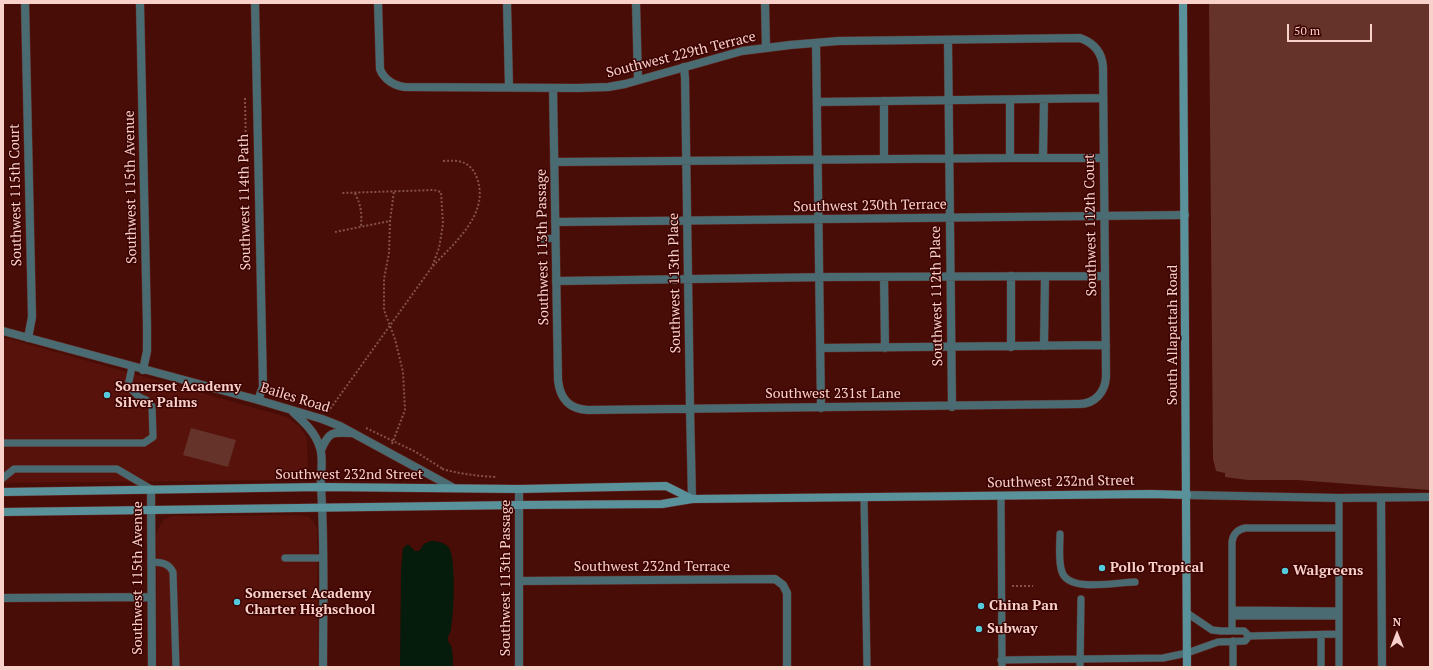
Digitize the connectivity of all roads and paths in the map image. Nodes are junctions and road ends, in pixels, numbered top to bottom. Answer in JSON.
{"nodes":[{"id":1,"x":25,"y":3,"type":"edge"},
{"id":2,"x":140,"y":3,"type":"edge"},
{"id":3,"x":255,"y":3,"type":"edge"},
{"id":4,"x":378,"y":3,"type":"edge"},
{"id":5,"x":507,"y":3,"type":"edge"},
{"id":6,"x":636,"y":3,"type":"edge"},
{"id":7,"x":765,"y":3,"type":"edge"},
{"id":8,"x":1183,"y":3,"type":"edge"},
{"id":9,"x":948,"y":40,"type":"junction"},
{"id":10,"x":816,"y":43,"type":"junction"},
{"id":11,"x":766,"y":48,"type":"junction"},
{"id":12,"x":1099,"y":52,"type":"joint"},
{"id":13,"x":684,"y":68,"type":"junction"},
{"id":14,"x":638,"y":80,"type":"junction"},
{"id":15,"x":509,"y":87,"type":"junction"},
{"id":16,"x":553,"y":88,"type":"junction"},
{"id":17,"x":245,"y":98,"type":"dead end"},
{"id":18,"x":1103,"y":98,"type":"junction"},
{"id":19,"x":1044,"y":99,"type":"junction"},
{"id":20,"x":948,"y":100,"type":"junction"},
{"id":21,"x":1010,"y":100,"type":"junction"},
{"id":22,"x":884,"y":101,"type":"junction"},
{"id":23,"x":817,"y":102,"type":"junction"},
{"id":24,"x":246,"y":151,"type":"dead end"},
{"id":25,"x":1010,"y":158,"type":"junction"},
{"id":26,"x":1043,"y":158,"type":"junction"},
{"id":27,"x":1104,"y":158,"type":"junction"},
{"id":28,"x":949,"y":159,"type":"junction"},
{"id":29,"x":818,"y":160,"type":"junction"},
{"id":30,"x":884,"y":160,"type":"junction"},
{"id":31,"x":442,"y":161,"type":"dead end"},
{"id":32,"x":686,"y":161,"type":"junction"},
{"id":33,"x":554,"y":162,"type":"junction"},
{"id":34,"x":394,"y":191,"type":"junction"},
{"id":35,"x":342,"y":193,"type":"dead end"},
{"id":36,"x":355,"y":193,"type":"junction"},
{"id":37,"x":1185,"y":215,"type":"junction"},
{"id":38,"x":1104,"y":216,"type":"junction"},
{"id":39,"x":950,"y":218,"type":"junction"},
{"id":40,"x":818,"y":220,"type":"junction"},
{"id":41,"x":390,"y":221,"type":"junction"},
{"id":42,"x":687,"y":221,"type":"junction"},
{"id":43,"x":555,"y":222,"type":"junction"},
{"id":44,"x":362,"y":227,"type":"junction"},
{"id":45,"x":335,"y":232,"type":"dead end"},
{"id":46,"x":555,"y":238,"type":"junction"},
{"id":47,"x":543,"y":239,"type":"dead end"},
{"id":48,"x":432,"y":267,"type":"junction"},
{"id":49,"x":950,"y":276,"type":"junction"},
{"id":50,"x":1011,"y":276,"type":"junction"},
{"id":51,"x":1045,"y":276,"type":"junction"},
{"id":52,"x":1105,"y":276,"type":"junction"},
{"id":53,"x":819,"y":277,"type":"junction"},
{"id":54,"x":884,"y":277,"type":"junction"},
{"id":55,"x":688,"y":278,"type":"junction"},
{"id":56,"x":556,"y":280,"type":"junction"},
{"id":57,"x":390,"y":325,"type":"junction"},
{"id":58,"x":3,"y":331,"type":"edge"},
{"id":59,"x":28,"y":338,"type":"junction"},
{"id":60,"x":1106,"y":345,"type":"junction"},
{"id":61,"x":1011,"y":346,"type":"junction"},
{"id":62,"x":1044,"y":346,"type":"junction"},
{"id":63,"x":951,"y":347,"type":"junction"},
{"id":64,"x":820,"y":348,"type":"junction"},
{"id":65,"x":885,"y":348,"type":"junction"},
{"id":66,"x":132,"y":367,"type":"junction"},
{"id":67,"x":143,"y":370,"type":"junction"},
{"id":68,"x":1098,"y":397,"type":"joint"},
{"id":69,"x":258,"y":400,"type":"junction"},
{"id":70,"x":568,"y":403,"type":"joint"},
{"id":71,"x":952,"y":407,"type":"junction"},
{"id":72,"x":690,"y":408,"type":"junction"},
{"id":73,"x":821,"y":408,"type":"junction"},
{"id":74,"x":291,"y":410,"type":"junction"},
{"id":75,"x":334,"y":415,"type":"dead end"},
{"id":76,"x":325,"y":416,"type":"junction"},
{"id":77,"x":360,"y":425,"type":"dead end"},
{"id":78,"x":354,"y":434,"type":"junction"},
{"id":79,"x":393,"y":441,"type":"junction"},
{"id":80,"x":3,"y":443,"type":"edge"},
{"id":81,"x":321,"y":450,"type":"junction"},
{"id":82,"x":388,"y":452,"type":"junction"},
{"id":83,"x":443,"y":469,"type":"junction"},
{"id":84,"x":436,"y":472,"type":"dead end"},
{"id":85,"x":496,"y":477,"type":"dead end"},
{"id":86,"x":3,"y":478,"type":"edge"},
{"id":87,"x":321,"y":487,"type":"junction"},
{"id":88,"x":452,"y":487,"type":"junction"},
{"id":89,"x":519,"y":489,"type":"junction"},
{"id":90,"x":150,"y":490,"type":"junction"},
{"id":91,"x":3,"y":492,"type":"edge"},
{"id":92,"x":1187,"y":495,"type":"junction"},
{"id":93,"x":1001,"y":496,"type":"junction"},
{"id":94,"x":864,"y":497,"type":"junction"},
{"id":95,"x":1430,"y":497,"type":"edge"},
{"id":96,"x":1339,"y":498,"type":"junction"},
{"id":97,"x":1381,"y":498,"type":"junction"},
{"id":98,"x":692,"y":499,"type":"junction"},
{"id":99,"x":518,"y":505,"type":"junction"},
{"id":100,"x":323,"y":508,"type":"junction"},
{"id":101,"x":151,"y":510,"type":"junction"},
{"id":102,"x":3,"y":512,"type":"edge"},
{"id":103,"x":1339,"y":528,"type":"junction"},
{"id":104,"x":1060,"y":534,"type":"dead end"},
{"id":105,"x":285,"y":558,"type":"dead end"},
{"id":106,"x":323,"y":558,"type":"junction"},
{"id":107,"x":151,"y":562,"type":"junction"},
{"id":108,"x":519,"y":581,"type":"junction"},
{"id":109,"x":1135,"y":582,"type":"dead end"},
{"id":110,"x":1012,"y":586,"type":"dead end"},
{"id":111,"x":1033,"y":586,"type":"dead end"},
{"id":112,"x":151,"y":597,"type":"junction"},
{"id":113,"x":3,"y":598,"type":"edge"},
{"id":114,"x":1081,"y":599,"type":"dead end"},
{"id":115,"x":1187,"y":613,"type":"junction"},
{"id":116,"x":1232,"y":613,"type":"junction"},
{"id":117,"x":1339,"y":614,"type":"junction"},
{"id":118,"x":1232,"y":631,"type":"junction"},
{"id":119,"x":1339,"y":634,"type":"junction"},
{"id":120,"x":1321,"y":635,"type":"junction"},
{"id":121,"x":1249,"y":636,"type":"junction"},
{"id":122,"x":1233,"y":641,"type":"junction"},
{"id":123,"x":1188,"y":654,"type":"junction"},
{"id":124,"x":1080,"y":659,"type":"junction"},
{"id":125,"x":1002,"y":664,"type":"edge"},
{"id":126,"x":152,"y":667,"type":"edge"},
{"id":127,"x":176,"y":667,"type":"edge"},
{"id":128,"x":323,"y":667,"type":"edge"},
{"id":129,"x":519,"y":667,"type":"edge"},
{"id":130,"x":787,"y":667,"type":"edge"},
{"id":131,"x":867,"y":667,"type":"edge"},
{"id":132,"x":1080,"y":667,"type":"edge"},
{"id":133,"x":1188,"y":667,"type":"edge"},
{"id":134,"x":1233,"y":667,"type":"edge"},
{"id":135,"x":1321,"y":667,"type":"edge"},
{"id":136,"x":1340,"y":667,"type":"edge"},
{"id":137,"x":1382,"y":667,"type":"edge"}],
"edges":[{"from":1,"to":59,"type":"street","name":"Southwest 115th Court"},
{"from":2,"to":67,"type":"street","name":"Southwest 115th Avenue"},
{"from":3,"to":69,"type":"street","name":"Southwest 114th Path"},
{"from":4,"to":15,"type":"street","name":"Southwest 229th Terrace"},
{"from":5,"to":15,"type":"street"},
{"from":6,"to":14,"type":"street"},
{"from":7,"to":11,"type":"street"},
{"from":8,"to":37,"type":"street","name":"South Allapattah Road"},
{"from":9,"to":10,"type":"street","name":"Southwest 229th Terrace"},
{"from":9,"to":12,"type":"street","name":"Southwest 229th Terrace"},
{"from":9,"to":20,"type":"street","name":"Southwest 112th Place"},
{"from":10,"to":11,"type":"street","name":"Southwest 229th Terrace"},
{"from":10,"to":23,"type":"street"},
{"from":11,"to":13,"type":"street","name":"Southwest 229th Terrace"},
{"from":12,"to":18,"type":"street","name":"Southwest 112th Court"},
{"from":13,"to":14,"type":"street","name":"Southwest 229th Terrace"},
{"from":13,"to":32,"type":"street","name":"Southwest 113th Place"},
{"from":14,"to":16,"type":"street","name":"Southwest 229th Terrace"},
{"from":15,"to":16,"type":"street","name":"Southwest 229th Terrace"},
{"from":16,"to":33,"type":"street","name":"Southwest 113th Passage"},
{"from":17,"to":24,"type":"path"},
{"from":18,"to":19,"type":"street"},
{"from":18,"to":27,"type":"street","name":"Southwest 112th Court"},
{"from":19,"to":21,"type":"street"},
{"from":19,"to":26,"type":"street"},
{"from":20,"to":21,"type":"street"},
{"from":20,"to":22,"type":"street"},
{"from":20,"to":28,"type":"street","name":"Southwest 112th Place"},
{"from":21,"to":25,"type":"street"},
{"from":22,"to":23,"type":"street"},
{"from":22,"to":30,"type":"street"},
{"from":23,"to":29,"type":"street"},
{"from":25,"to":26,"type":"street"},
{"from":25,"to":28,"type":"street"},
{"from":26,"to":27,"type":"street"},
{"from":27,"to":38,"type":"street","name":"Southwest 112th Court"},
{"from":28,"to":30,"type":"street"},
{"from":28,"to":39,"type":"street","name":"Southwest 112th Place"},
{"from":29,"to":30,"type":"street"},
{"from":29,"to":32,"type":"street"},
{"from":29,"to":40,"type":"street"},
{"from":31,"to":48,"type":"path"},
{"from":32,"to":33,"type":"street"},
{"from":32,"to":42,"type":"street","name":"Southwest 113th Place"},
{"from":33,"to":43,"type":"street","name":"Southwest 113th Passage"},
{"from":34,"to":36,"type":"path"},
{"from":34,"to":41,"type":"path"},
{"from":34,"to":48,"type":"path"},
{"from":35,"to":36,"type":"path"},
{"from":36,"to":44,"type":"path"},
{"from":37,"to":38,"type":"street","name":"Southwest 230th Terrace"},
{"from":37,"to":92,"type":"street","name":"South Allapattah Road"},
{"from":38,"to":39,"type":"street","name":"Southwest 230th Terrace"},
{"from":38,"to":52,"type":"street","name":"Southwest 112th Court"},
{"from":39,"to":40,"type":"street","name":"Southwest 230th Terrace"},
{"from":39,"to":49,"type":"street","name":"Southwest 112th Place"},
{"from":40,"to":42,"type":"street","name":"Southwest 230th Terrace"},
{"from":40,"to":53,"type":"street"},
{"from":41,"to":44,"type":"path"},
{"from":41,"to":57,"type":"path"},
{"from":42,"to":43,"type":"street","name":"Southwest 230th Terrace"},
{"from":42,"to":55,"type":"street","name":"Southwest 113th Place"},
{"from":43,"to":46,"type":"street","name":"Southwest 113th Passage"},
{"from":44,"to":45,"type":"path"},
{"from":46,"to":47,"type":"lane"},
{"from":46,"to":56,"type":"street","name":"Southwest 113th Passage"},
{"from":48,"to":57,"type":"path"},
{"from":49,"to":50,"type":"street"},
{"from":49,"to":54,"type":"street"},
{"from":49,"to":63,"type":"street","name":"Southwest 112th Place"},
{"from":50,"to":51,"type":"street"},
{"from":50,"to":61,"type":"street"},
{"from":51,"to":52,"type":"street"},
{"from":51,"to":62,"type":"street"},
{"from":52,"to":60,"type":"street","name":"Southwest 112th Court"},
{"from":53,"to":54,"type":"street"},
{"from":53,"to":55,"type":"street"},
{"from":53,"to":64,"type":"street"},
{"from":54,"to":65,"type":"street"},
{"from":55,"to":56,"type":"street"},
{"from":55,"to":72,"type":"street","name":"Southwest 113th Place"},
{"from":56,"to":70,"type":"street","name":"Southwest 113th Passage"},
{"from":57,"to":76,"type":"path"},
{"from":57,"to":79,"type":"path"},
{"from":58,"to":59,"type":"street","name":"Bailes Road"},
{"from":59,"to":66,"type":"street","name":"Bailes Road"},
{"from":60,"to":62,"type":"street"},
{"from":60,"to":68,"type":"street","name":"Southwest 112th Court"},
{"from":61,"to":62,"type":"street"},
{"from":61,"to":63,"type":"street"},
{"from":63,"to":65,"type":"street"},
{"from":63,"to":71,"type":"street","name":"Southwest 112th Place"},
{"from":64,"to":65,"type":"street"},
{"from":64,"to":73,"type":"street"},
{"from":66,"to":67,"type":"street","name":"Bailes Road"},
{"from":66,"to":80,"type":"lane"},
{"from":67,"to":69,"type":"street","name":"Bailes Road"},
{"from":68,"to":71,"type":"street","name":"Southwest 231st Lane"},
{"from":69,"to":74,"type":"street","name":"Bailes Road"},
{"from":70,"to":72,"type":"street","name":"Southwest 231st Lane"},
{"from":71,"to":73,"type":"street","name":"Southwest 231st Lane"},
{"from":72,"to":73,"type":"street","name":"Southwest 231st Lane"},
{"from":72,"to":98,"type":"street","name":"Southwest 113th Place"},
{"from":74,"to":76,"type":"street","name":"Bailes Road"},
{"from":74,"to":81,"type":"street"},
{"from":75,"to":76,"type":"path"},
{"from":76,"to":78,"type":"street","name":"Bailes Road"},
{"from":77,"to":79,"type":"path"},
{"from":78,"to":81,"type":"street"},
{"from":78,"to":82,"type":"street","name":"Bailes Road"},
{"from":79,"to":82,"type":"path"},
{"from":79,"to":83,"type":"path"},
{"from":81,"to":87,"type":"street"},
{"from":82,"to":88,"type":"street","name":"Bailes Road"},
{"from":83,"to":84,"type":"path"},
{"from":83,"to":85,"type":"path"},
{"from":86,"to":90,"type":"lane"},
{"from":87,"to":88,"type":"street","name":"Southwest 232nd Street"},
{"from":87,"to":90,"type":"street","name":"Southwest 232nd Street"},
{"from":87,"to":100,"type":"street"},
{"from":88,"to":89,"type":"street","name":"Southwest 232nd Street"},
{"from":89,"to":98,"type":"street","name":"Southwest 232nd Street"},
{"from":89,"to":99,"type":"street","name":"Southwest 113th Passage"},
{"from":90,"to":91,"type":"street","name":"Southwest 232nd Street"},
{"from":90,"to":101,"type":"street","name":"Southwest 115th Avenue"},
{"from":92,"to":93,"type":"street","name":"Southwest 232nd Street"},
{"from":92,"to":96,"type":"street","name":"Southwest 232nd Street"},
{"from":92,"to":115,"type":"street","name":"South Allapattah Road"},
{"from":93,"to":94,"type":"street","name":"Southwest 232nd Street"},
{"from":93,"to":125,"type":"lane"},
{"from":94,"to":98,"type":"street","name":"Southwest 232nd Street"},
{"from":94,"to":131,"type":"lane"},
{"from":95,"to":97,"type":"street","name":"Southwest 232nd Street"},
{"from":96,"to":97,"type":"street","name":"Southwest 232nd Street"},
{"from":96,"to":103,"type":"lane"},
{"from":97,"to":137,"type":"street"},
{"from":98,"to":99,"type":"street","name":"Southwest 232nd Street"},
{"from":99,"to":100,"type":"street","name":"Southwest 232nd Street"},
{"from":99,"to":108,"type":"street","name":"Southwest 113th Passage"},
{"from":100,"to":101,"type":"street","name":"Southwest 232nd Street"},
{"from":100,"to":106,"type":"street"},
{"from":101,"to":102,"type":"street","name":"Southwest 232nd Street"},
{"from":101,"to":107,"type":"street","name":"Southwest 115th Avenue"},
{"from":103,"to":116,"type":"lane"},
{"from":103,"to":117,"type":"lane"},
{"from":104,"to":109,"type":"lane"},
{"from":105,"to":106,"type":"lane"},
{"from":106,"to":128,"type":"street"},
{"from":107,"to":112,"type":"street","name":"Southwest 115th Avenue"},
{"from":107,"to":127,"type":"lane"},
{"from":108,"to":129,"type":"street","name":"Southwest 113th Passage"},
{"from":108,"to":130,"type":"street","name":"Southwest 232nd Terrace"},
{"from":110,"to":111,"type":"path"},
{"from":112,"to":113,"type":"street"},
{"from":112,"to":126,"type":"street","name":"Southwest 115th Avenue"},
{"from":114,"to":124,"type":"lane"},
{"from":115,"to":118,"type":"lane"},
{"from":115,"to":123,"type":"street","name":"South Allapattah Road"},
{"from":116,"to":117,"type":"lane"},
{"from":116,"to":118,"type":"lane"},
{"from":117,"to":119,"type":"lane"},
{"from":118,"to":121,"type":"lane"},
{"from":119,"to":120,"type":"lane"},
{"from":119,"to":136,"type":"lane"},
{"from":120,"to":121,"type":"lane"},
{"from":120,"to":135,"type":"lane"},
{"from":121,"to":122,"type":"lane"},
{"from":122,"to":123,"type":"lane"},
{"from":122,"to":134,"type":"lane"},
{"from":123,"to":124,"type":"lane"},
{"from":123,"to":133,"type":"street","name":"South Allapattah Road"},
{"from":124,"to":125,"type":"lane"},
{"from":124,"to":132,"type":"lane"}]}
